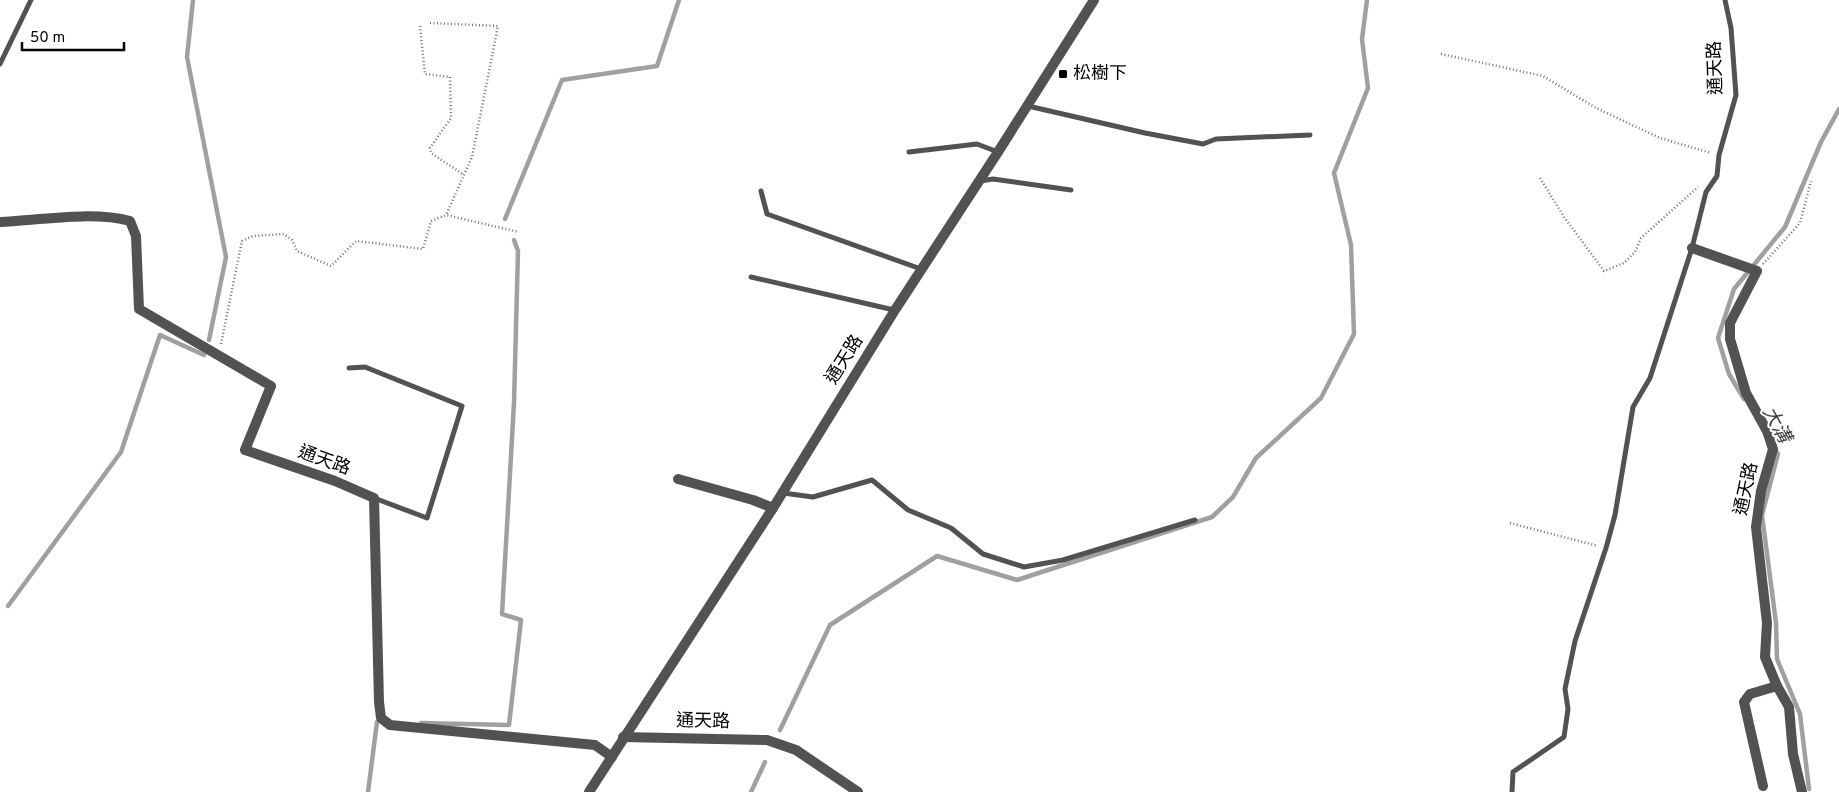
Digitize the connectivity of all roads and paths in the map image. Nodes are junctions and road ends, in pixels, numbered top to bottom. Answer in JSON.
{"nodes":[{"id":1,"x":31,"y":0,"type":"edge"},
{"id":2,"x":1094,"y":0,"type":"edge"},
{"id":3,"x":1725,"y":0,"type":"edge"},
{"id":4,"x":430,"y":23,"type":"dead end"},
{"id":5,"x":420,"y":26,"type":"dead end"},
{"id":6,"x":1441,"y":54,"type":"dead end"},
{"id":7,"x":0,"y":64,"type":"edge"},
{"id":8,"x":1027,"y":106,"type":"junction"},
{"id":9,"x":1310,"y":135,"type":"dead end"},
{"id":10,"x":909,"y":152,"type":"dead end"},
{"id":11,"x":998,"y":152,"type":"junction"},
{"id":12,"x":1719,"y":155,"type":"junction"},
{"id":13,"x":464,"y":175,"type":"junction"},
{"id":14,"x":1540,"y":178,"type":"dead end"},
{"id":15,"x":980,"y":181,"type":"junction"},
{"id":16,"x":1811,"y":181,"type":"dead end"},
{"id":17,"x":1071,"y":190,"type":"dead end"},
{"id":18,"x":761,"y":191,"type":"dead end"},
{"id":19,"x":1706,"y":192,"type":"junction"},
{"id":20,"x":446,"y":215,"type":"junction"},
{"id":21,"x":0,"y":222,"type":"edge"},
{"id":22,"x":519,"y":232,"type":"dead end"},
{"id":23,"x":1692,"y":248,"type":"junction"},
{"id":24,"x":922,"y":270,"type":"junction"},
{"id":25,"x":1758,"y":271,"type":"junction"},
{"id":26,"x":751,"y":277,"type":"dead end"},
{"id":27,"x":895,"y":310,"type":"junction"},
{"id":28,"x":219,"y":356,"type":"junction"},
{"id":29,"x":350,"y":368,"type":"dead end"},
{"id":30,"x":678,"y":479,"type":"dead end"},
{"id":31,"x":782,"y":493,"type":"junction"},
{"id":32,"x":374,"y":498,"type":"junction"},
{"id":33,"x":773,"y":508,"type":"junction"},
{"id":34,"x":1195,"y":520,"type":"dead end"},
{"id":35,"x":1510,"y":522,"type":"dead end"},
{"id":36,"x":1606,"y":548,"type":"junction"},
{"id":37,"x":1777,"y":686,"type":"junction"},
{"id":38,"x":623,"y":737,"type":"junction"},
{"id":39,"x":612,"y":757,"type":"junction"},
{"id":40,"x":1763,"y":786,"type":"dead end"},
{"id":41,"x":589,"y":792,"type":"edge"},
{"id":42,"x":858,"y":792,"type":"edge"},
{"id":43,"x":1512,"y":792,"type":"edge"},
{"id":44,"x":1802,"y":792,"type":"edge"}],
"edges":[{"from":1,"to":7,"type":"lane"},
{"from":2,"to":8,"type":"street","name":"通天路"},
{"from":3,"to":12,"type":"lane","name":"通天路"},
{"from":4,"to":13,"type":"path"},
{"from":5,"to":13,"type":"path"},
{"from":6,"to":12,"type":"path"},
{"from":8,"to":9,"type":"lane"},
{"from":8,"to":11,"type":"street","name":"通天路"},
{"from":10,"to":11,"type":"lane"},
{"from":11,"to":15,"type":"street","name":"通天路"},
{"from":12,"to":19,"type":"lane","name":"通天路"},
{"from":13,"to":20,"type":"path"},
{"from":14,"to":19,"type":"path"},
{"from":15,"to":17,"type":"lane"},
{"from":15,"to":24,"type":"street","name":"通天路"},
{"from":16,"to":25,"type":"path"},
{"from":18,"to":24,"type":"lane"},
{"from":19,"to":23,"type":"lane","name":"通天路"},
{"from":20,"to":22,"type":"path"},
{"from":20,"to":28,"type":"path"},
{"from":21,"to":28,"type":"street","name":"通天路"},
{"from":23,"to":25,"type":"street"},
{"from":23,"to":36,"type":"lane","name":"通天路"},
{"from":24,"to":27,"type":"street","name":"通天路"},
{"from":25,"to":37,"type":"street","name":"通天路"},
{"from":26,"to":27,"type":"lane"},
{"from":27,"to":31,"type":"street","name":"通天路"},
{"from":28,"to":32,"type":"street","name":"通天路"},
{"from":29,"to":32,"type":"lane"},
{"from":30,"to":33,"type":"street"},
{"from":31,"to":33,"type":"street","name":"通天路"},
{"from":31,"to":34,"type":"lane"},
{"from":32,"to":39,"type":"street"},
{"from":33,"to":38,"type":"street","name":"通天路"},
{"from":35,"to":36,"type":"path"},
{"from":36,"to":43,"type":"lane","name":"通天路"},
{"from":37,"to":40,"type":"street"},
{"from":37,"to":44,"type":"street","name":"通天路"},
{"from":38,"to":39,"type":"street","name":"通天路"},
{"from":38,"to":42,"type":"street","name":"通天路"},
{"from":39,"to":41,"type":"street","name":"通天路"}]}
